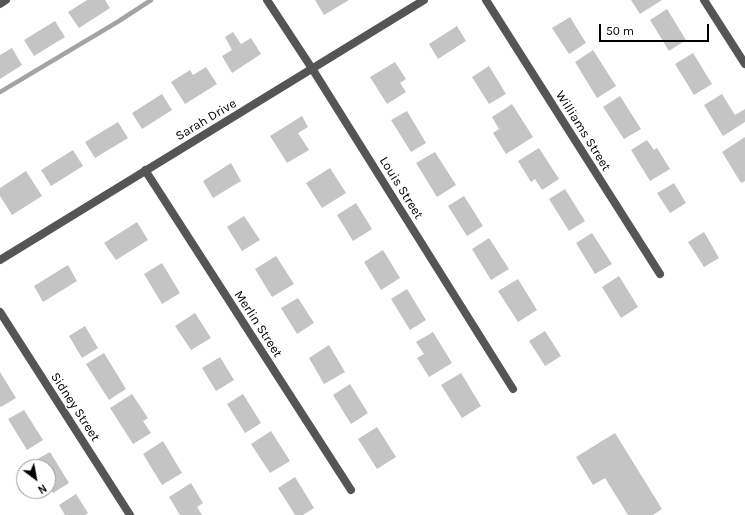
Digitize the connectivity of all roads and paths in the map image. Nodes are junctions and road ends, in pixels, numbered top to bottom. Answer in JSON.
{"nodes":[{"id":1,"x":6,"y":0,"type":"edge"},
{"id":2,"x":267,"y":0,"type":"edge"},
{"id":3,"x":424,"y":0,"type":"edge"},
{"id":4,"x":486,"y":0,"type":"edge"},
{"id":5,"x":704,"y":0,"type":"edge"},
{"id":6,"x":0,"y":4,"type":"edge"},
{"id":7,"x":745,"y":64,"type":"edge"},
{"id":8,"x":313,"y":70,"type":"junction"},
{"id":9,"x":145,"y":170,"type":"junction"},
{"id":10,"x":0,"y":260,"type":"edge"},
{"id":11,"x":660,"y":274,"type":"dead end"},
{"id":12,"x":0,"y":312,"type":"edge"},
{"id":13,"x":513,"y":389,"type":"dead end"},
{"id":14,"x":351,"y":490,"type":"dead end"},
{"id":15,"x":130,"y":515,"type":"edge"}],
"edges":[{"from":1,"to":6,"type":"street"},
{"from":2,"to":8,"type":"street","name":"Louis Street"},
{"from":3,"to":8,"type":"street","name":"Sarah Drive"},
{"from":4,"to":11,"type":"street","name":"Williams Street"},
{"from":5,"to":7,"type":"street"},
{"from":8,"to":9,"type":"street","name":"Sarah Drive"},
{"from":8,"to":13,"type":"street","name":"Louis Street"},
{"from":9,"to":10,"type":"street","name":"Sarah Drive"},
{"from":9,"to":14,"type":"street","name":"Merlin Street"},
{"from":12,"to":15,"type":"street","name":"Sidney Street"}]}
